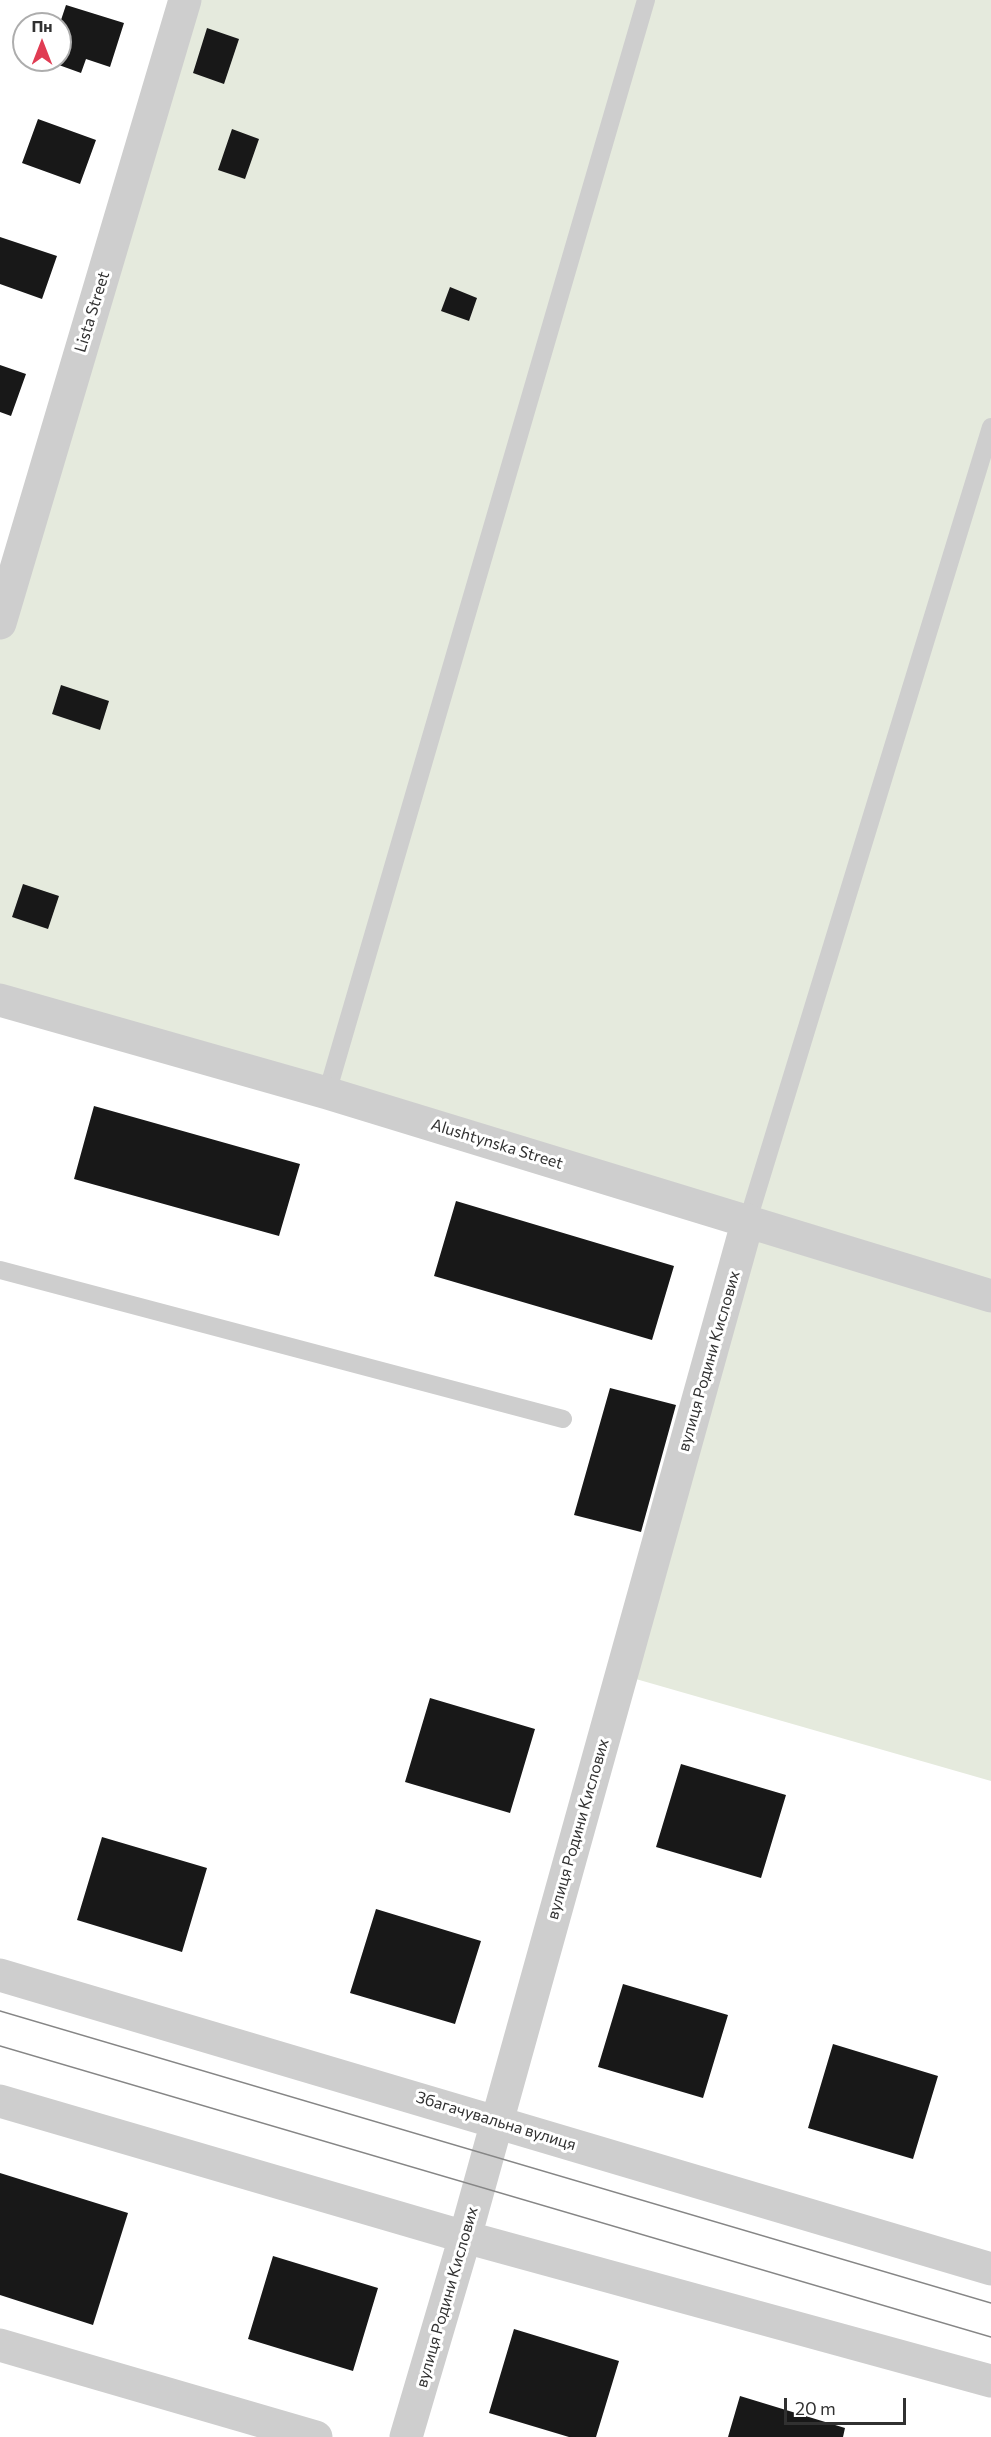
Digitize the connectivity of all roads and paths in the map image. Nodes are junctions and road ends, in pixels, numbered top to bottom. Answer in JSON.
{"nodes":[{"id":1,"x":185,"y":0,"type":"edge"},
{"id":2,"x":646,"y":0,"type":"edge"},
{"id":3,"x":991,"y":427,"type":"edge"},
{"id":4,"x":0,"y":623,"type":"edge"},
{"id":5,"x":0,"y":1000,"type":"edge"},
{"id":6,"x":327,"y":1093,"type":"junction"},
{"id":7,"x":748,"y":1220,"type":"junction"},
{"id":8,"x":0,"y":1270,"type":"edge"},
{"id":9,"x":991,"y":1296,"type":"edge"},
{"id":10,"x":563,"y":1419,"type":"dead end"},
{"id":11,"x":0,"y":1975,"type":"edge"},
{"id":12,"x":0,"y":2101,"type":"edge"},
{"id":13,"x":497,"y":2121,"type":"junction"},
{"id":14,"x":465,"y":2237,"type":"junction"},
{"id":15,"x":991,"y":2269,"type":"edge"},
{"id":16,"x":0,"y":2345,"type":"edge"},
{"id":17,"x":991,"y":2381,"type":"edge"},
{"id":18,"x":316,"y":2437,"type":"edge"},
{"id":19,"x":406,"y":2437,"type":"edge"}],
"edges":[{"from":1,"to":4,"type":"street","name":"Lista Street"},
{"from":2,"to":6,"type":"lane"},
{"from":3,"to":7,"type":"lane"},
{"from":5,"to":6,"type":"street","name":"Alushtynska Street"},
{"from":6,"to":7,"type":"street","name":"Alushtynska Street"},
{"from":7,"to":9,"type":"street","name":"Alushtynska Street"},
{"from":7,"to":13,"type":"street","name":"вулиця Родини Кислових"},
{"from":8,"to":10,"type":"lane"},
{"from":11,"to":13,"type":"street","name":"Збагачувальна вулиця"},
{"from":12,"to":14,"type":"street"},
{"from":13,"to":14,"type":"street","name":"вулиця Родини Кислових"},
{"from":13,"to":15,"type":"street","name":"Збагачувальна вулиця"},
{"from":14,"to":17,"type":"street"},
{"from":14,"to":19,"type":"street","name":"вулиця Родини Кислових"},
{"from":16,"to":18,"type":"street"}]}
